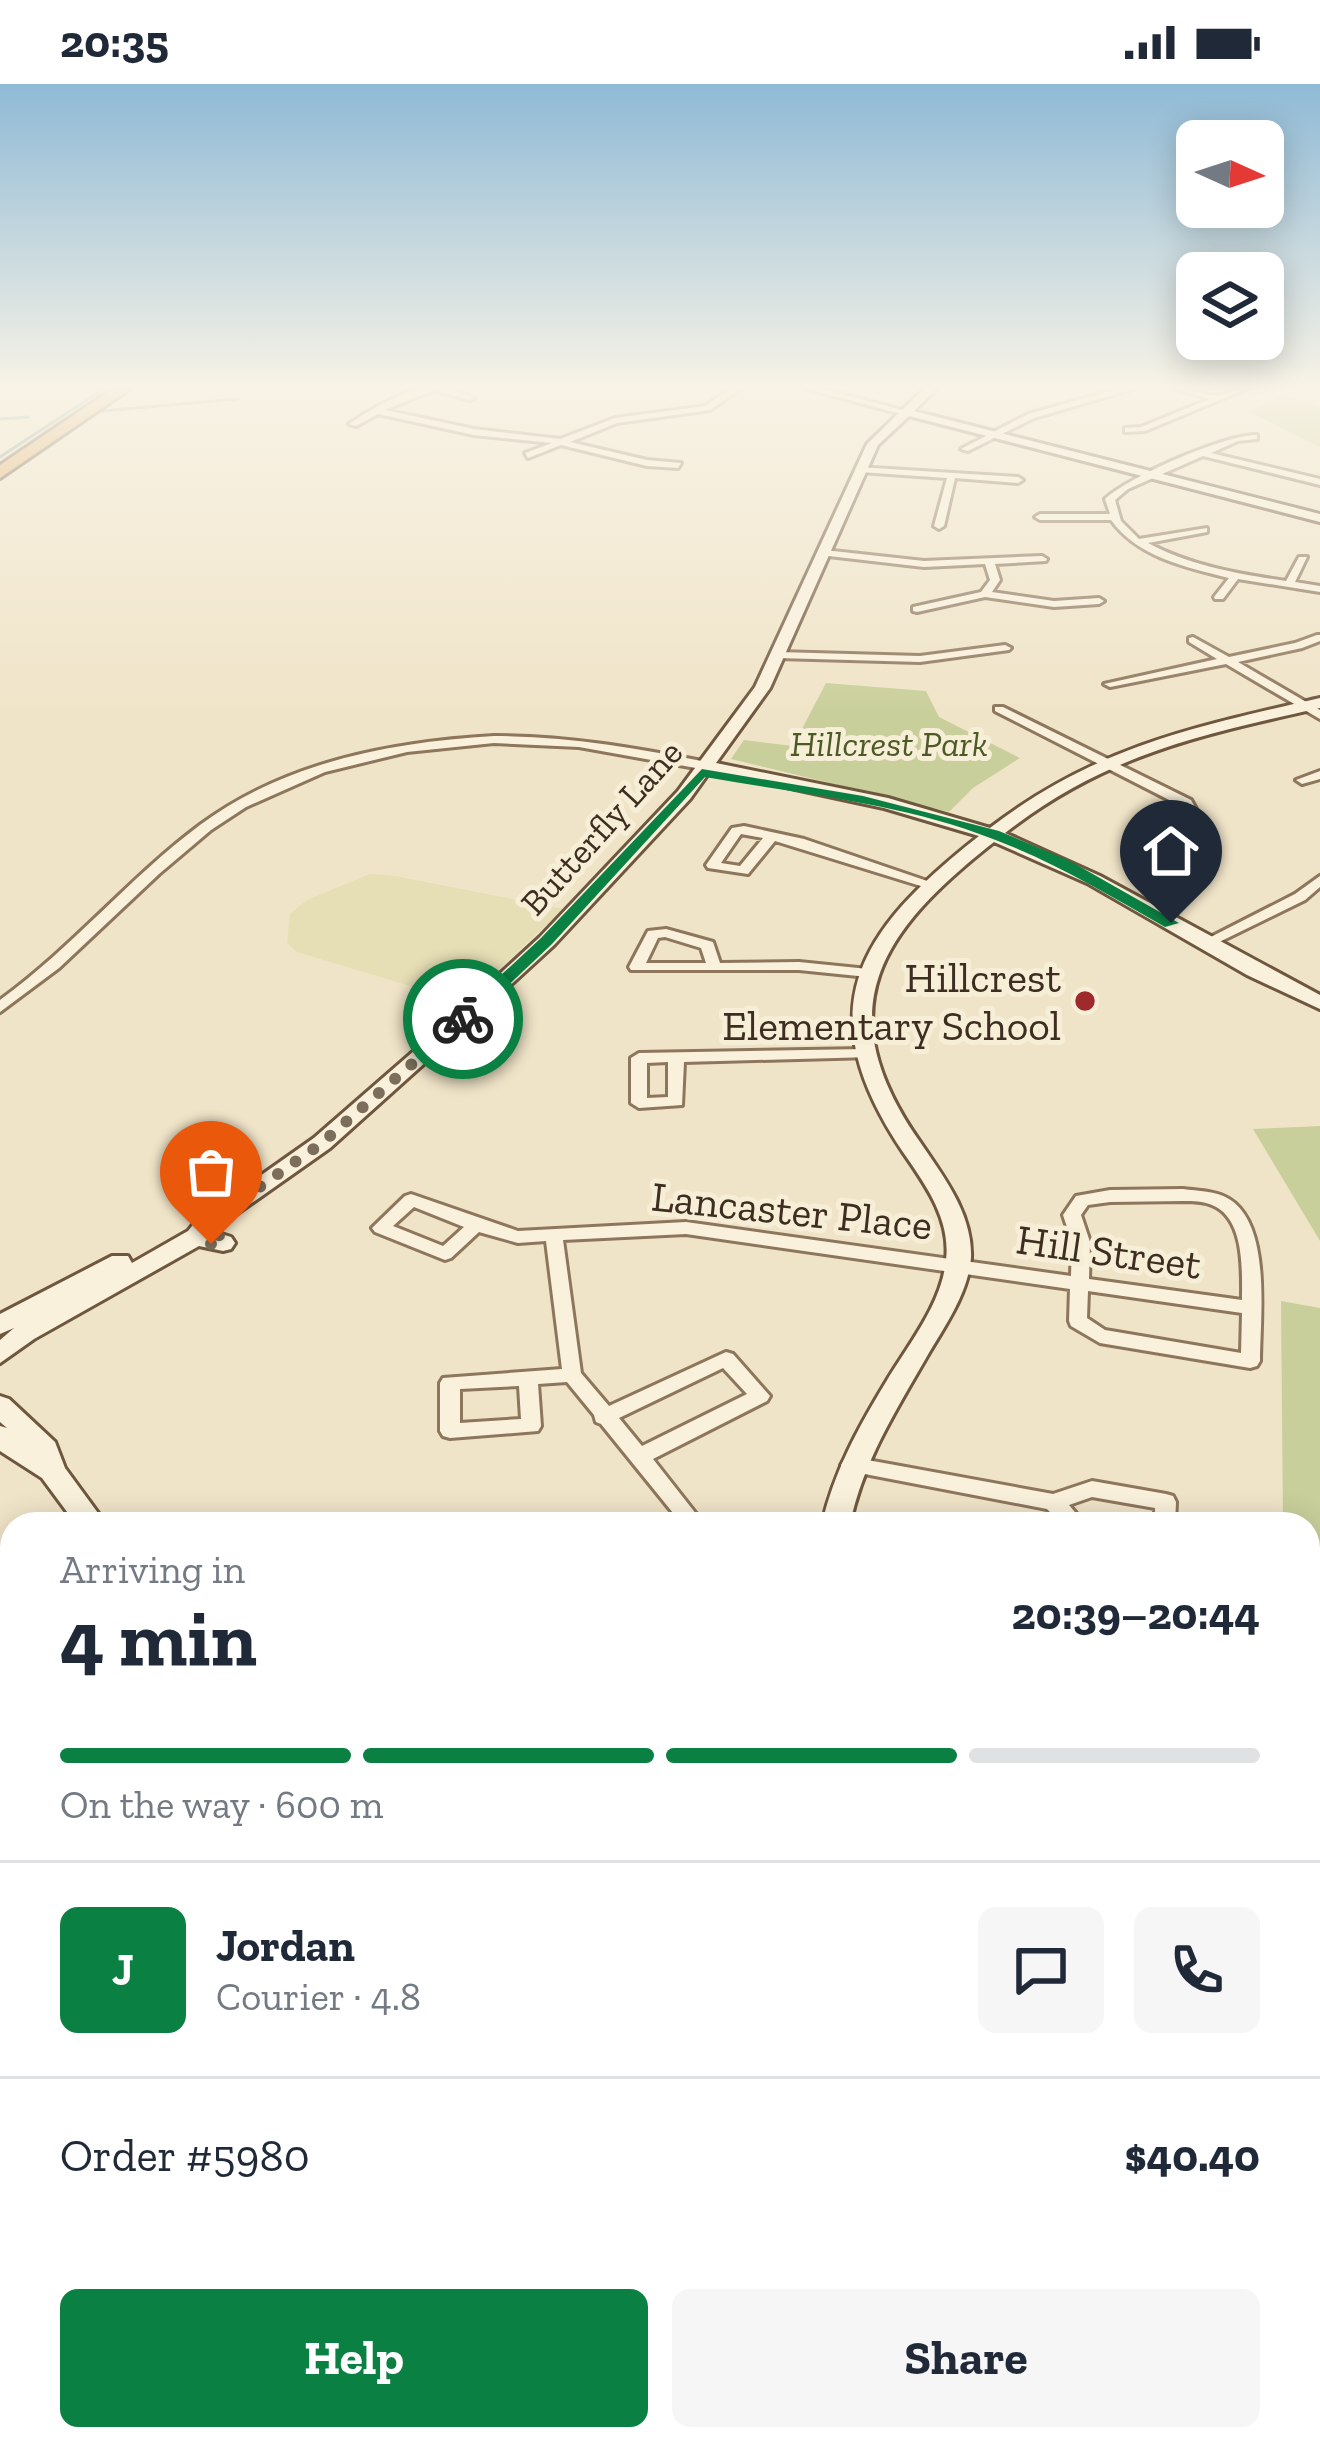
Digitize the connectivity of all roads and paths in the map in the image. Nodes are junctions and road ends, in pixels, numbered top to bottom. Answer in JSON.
{"nodes":[{"id":1,"x":850,"y":494,"type":"edge"},
{"id":2,"x":947,"y":494,"type":"edge"},
{"id":3,"x":1119,"y":494,"type":"edge"},
{"id":4,"x":1228,"y":494,"type":"edge"},
{"id":5,"x":1040,"y":517,"type":"dead end"},
{"id":6,"x":1110,"y":517,"type":"junction"},
{"id":7,"x":1320,"y":518,"type":"edge"},
{"id":8,"x":939,"y":526,"type":"dead end"},
{"id":9,"x":1204,"y":530,"type":"dead end"},
{"id":10,"x":1137,"y":542,"type":"junction"},
{"id":11,"x":824,"y":554,"type":"junction"},
{"id":12,"x":1042,"y":559,"type":"dead end"},
{"id":13,"x":1304,"y":560,"type":"dead end"},
{"id":14,"x":990,"y":564,"type":"junction"},
{"id":15,"x":1236,"y":575,"type":"junction"},
{"id":16,"x":1288,"y":584,"type":"junction"},
{"id":17,"x":1320,"y":590,"type":"edge"},
{"id":18,"x":986,"y":594,"type":"junction"},
{"id":19,"x":1219,"y":597,"type":"dead end"},
{"id":20,"x":1099,"y":601,"type":"dead end"},
{"id":21,"x":916,"y":609,"type":"dead end"},
{"id":22,"x":1317,"y":638,"type":"dead end"},
{"id":23,"x":1193,"y":640,"type":"dead end"},
{"id":24,"x":1005,"y":648,"type":"dead end"},
{"id":25,"x":778,"y":655,"type":"junction"},
{"id":26,"x":1227,"y":660,"type":"junction"},
{"id":27,"x":1110,"y":684,"type":"dead end"},
{"id":28,"x":1315,"y":708,"type":"edge"},
{"id":29,"x":999,"y":710,"type":"dead end"},
{"id":30,"x":1108,"y":761,"type":"junction"},
{"id":31,"x":705,"y":769,"type":"junction"},
{"id":32,"x":1320,"y":775,"type":"edge"},
{"id":33,"x":1302,"y":780,"type":"dead end"},
{"id":34,"x":994,"y":834,"type":"junction"},
{"id":35,"x":771,"y":836,"type":"dead end"},
{"id":36,"x":1162,"y":849,"type":"dead end"},
{"id":37,"x":1320,"y":880,"type":"edge"},
{"id":38,"x":929,"y":884,"type":"junction"},
{"id":39,"x":1206,"y":943,"type":"junction"},
{"id":40,"x":714,"y":968,"type":"junction"},
{"id":41,"x":868,"y":973,"type":"junction"},
{"id":42,"x":1320,"y":1003,"type":"edge"},
{"id":43,"x":0,"y":1007,"type":"edge"},
{"id":44,"x":866,"y":1054,"type":"junction"},
{"id":45,"x":676,"y":1058,"type":"dead end"},
{"id":46,"x":476,"y":1225,"type":"junction"},
{"id":47,"x":200,"y":1232,"type":"junction"},
{"id":48,"x":554,"y":1237,"type":"junction"},
{"id":49,"x":958,"y":1264,"type":"junction"},
{"id":50,"x":1080,"y":1284,"type":"junction"},
{"id":51,"x":1250,"y":1308,"type":"junction"},
{"id":52,"x":0,"y":1325,"type":"edge"},
{"id":53,"x":0,"y":1354,"type":"edge"},
{"id":54,"x":572,"y":1375,"type":"junction"},
{"id":55,"x":527,"y":1378,"type":"junction"},
{"id":56,"x":0,"y":1406,"type":"edge"},
{"id":57,"x":603,"y":1418,"type":"junction"},
{"id":58,"x":0,"y":1436,"type":"edge"},
{"id":59,"x":639,"y":1457,"type":"junction"},
{"id":60,"x":851,"y":1465,"type":"junction"},
{"id":61,"x":52,"y":1471,"type":"junction"},
{"id":62,"x":1053,"y":1502,"type":"junction"},
{"id":63,"x":83,"y":1512,"type":"edge"},
{"id":64,"x":684,"y":1512,"type":"edge"},
{"id":65,"x":839,"y":1512,"type":"edge"},
{"id":66,"x":1063,"y":1512,"type":"edge"},
{"id":67,"x":1166,"y":1512,"type":"edge"}],
"edges":[{"from":1,"to":11,"type":"street","name":"Butterfly Lane"},
{"from":2,"to":8,"type":"street"},
{"from":3,"to":6,"type":"street"},
{"from":4,"to":7,"type":"street"},
{"from":5,"to":6,"type":"street"},
{"from":6,"to":10,"type":"street"},
{"from":9,"to":10,"type":"street"},
{"from":10,"to":15,"type":"street"},
{"from":11,"to":14,"type":"street"},
{"from":11,"to":25,"type":"street","name":"Butterfly Lane"},
{"from":12,"to":14,"type":"street"},
{"from":13,"to":16,"type":"street"},
{"from":14,"to":18,"type":"street"},
{"from":15,"to":16,"type":"street"},
{"from":15,"to":19,"type":"street"},
{"from":16,"to":17,"type":"street"},
{"from":18,"to":20,"type":"street"},
{"from":18,"to":21,"type":"street"},
{"from":22,"to":26,"type":"street"},
{"from":23,"to":26,"type":"street"},
{"from":24,"to":25,"type":"street"},
{"from":25,"to":31,"type":"street","name":"Butterfly Lane"},
{"from":26,"to":27,"type":"street"},
{"from":26,"to":28,"type":"street"},
{"from":28,"to":30,"type":"street"},
{"from":29,"to":30,"type":"street"},
{"from":30,"to":34,"type":"street"},
{"from":30,"to":36,"type":"street"},
{"from":31,"to":34,"type":"street"},
{"from":31,"to":43,"type":"street"},
{"from":31,"to":47,"type":"street","name":"Butterfly Lane"},
{"from":32,"to":33,"type":"street"},
{"from":34,"to":38,"type":"street"},
{"from":34,"to":39,"type":"street"},
{"from":35,"to":38,"type":"street"},
{"from":37,"to":39,"type":"street"},
{"from":38,"to":41,"type":"street"},
{"from":39,"to":42,"type":"street"},
{"from":40,"to":40,"type":"street"},
{"from":40,"to":41,"type":"street"},
{"from":41,"to":44,"type":"street"},
{"from":44,"to":45,"type":"street"},
{"from":44,"to":49,"type":"street"},
{"from":46,"to":46,"type":"street","name":"Lancaster Place"},
{"from":46,"to":48,"type":"street","name":"Lancaster Place"},
{"from":47,"to":52,"type":"street","name":"Butterfly Lane"},
{"from":47,"to":53,"type":"street","name":"Butterfly Lane"},
{"from":48,"to":49,"type":"street","name":"Lancaster Place"},
{"from":48,"to":54,"type":"street"},
{"from":49,"to":50,"type":"street","name":"Hill Street"},
{"from":49,"to":60,"type":"street"},
{"from":50,"to":51,"type":"street","name":"Hill Street"},
{"from":50,"to":51,"type":"street"},
{"from":50,"to":51,"type":"street"},
{"from":54,"to":55,"type":"street"},
{"from":54,"to":57,"type":"street"},
{"from":55,"to":55,"type":"street"},
{"from":56,"to":61,"type":"street"},
{"from":57,"to":59,"type":"street"},
{"from":57,"to":59,"type":"street"},
{"from":58,"to":61,"type":"street"},
{"from":59,"to":64,"type":"street"},
{"from":60,"to":62,"type":"street"},
{"from":60,"to":65,"type":"street"},
{"from":61,"to":63,"type":"street"},
{"from":62,"to":66,"type":"street"},
{"from":62,"to":67,"type":"street"}]}
